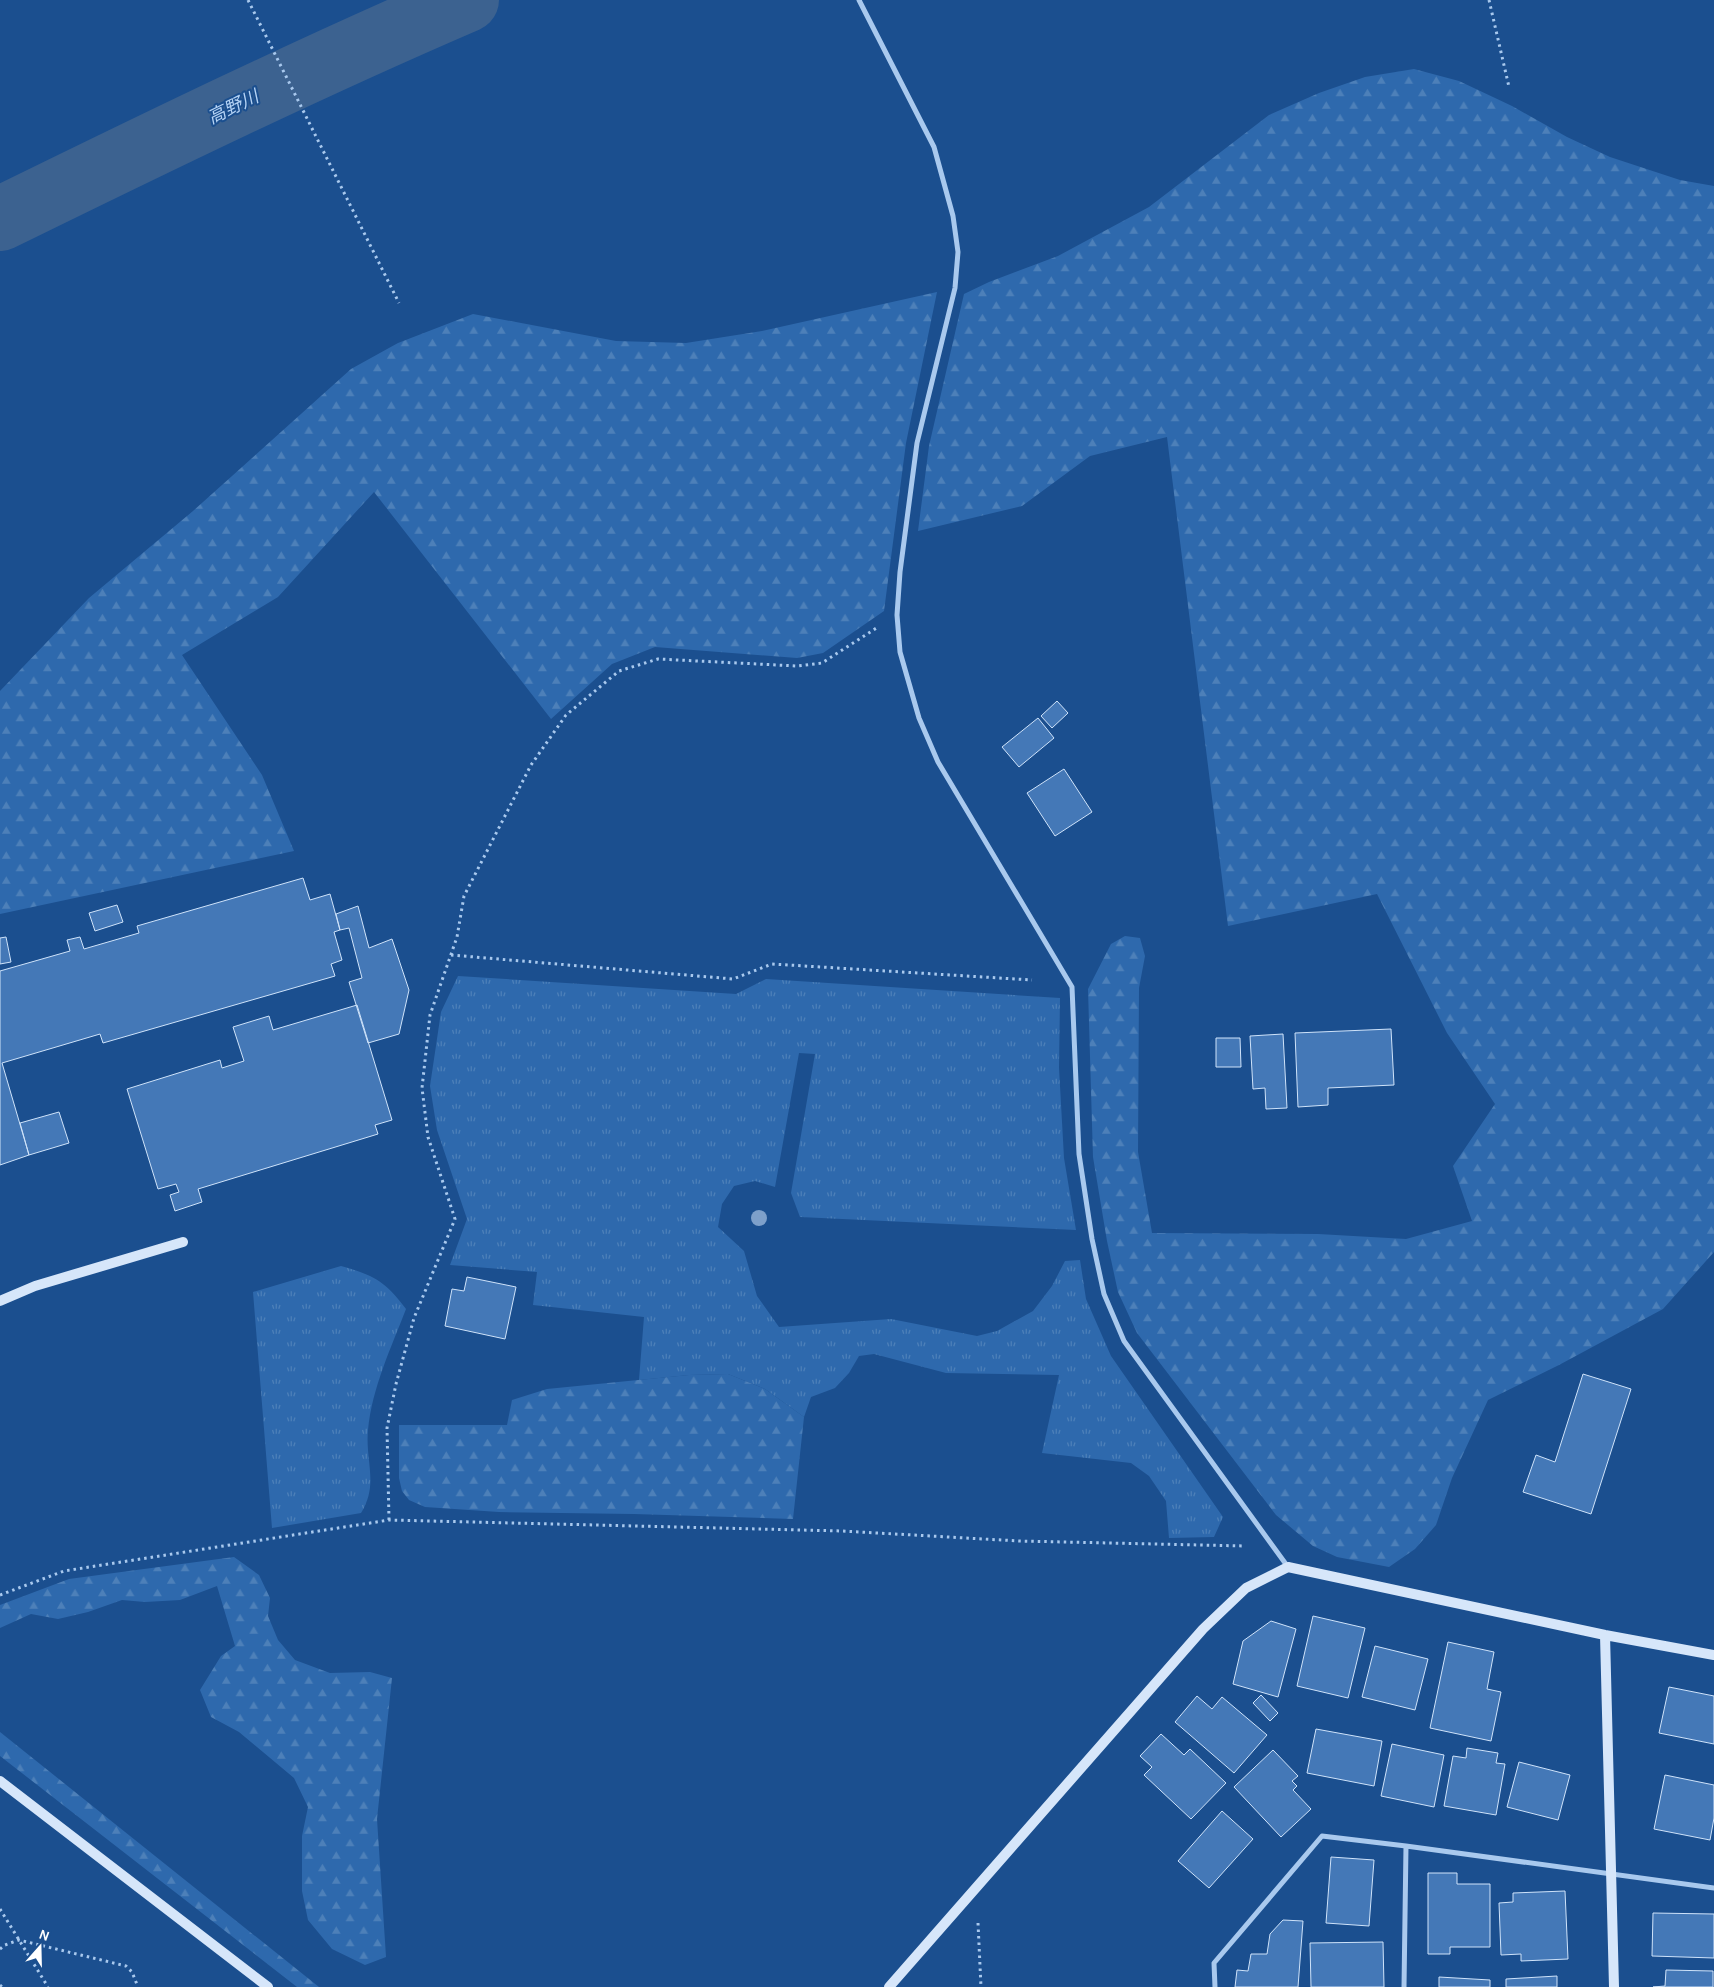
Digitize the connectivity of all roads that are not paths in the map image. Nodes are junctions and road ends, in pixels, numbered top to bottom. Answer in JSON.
{"nodes":[{"id":1,"x":859,"y":0,"type":"edge"},
{"id":2,"x":183,"y":1242,"type":"dead end"},
{"id":3,"x":0,"y":1301,"type":"edge"},
{"id":4,"x":1288,"y":1566,"type":"junction"},
{"id":5,"x":1606,"y":1635,"type":"junction"},
{"id":6,"x":1714,"y":1654,"type":"edge"},
{"id":7,"x":0,"y":1782,"type":"edge"},
{"id":8,"x":1406,"y":1846,"type":"junction"},
{"id":9,"x":1611,"y":1875,"type":"junction"},
{"id":10,"x":1714,"y":1888,"type":"edge"},
{"id":11,"x":268,"y":1987,"type":"edge"},
{"id":12,"x":888,"y":1987,"type":"edge"},
{"id":13,"x":1215,"y":1987,"type":"edge"},
{"id":14,"x":1404,"y":1987,"type":"edge"},
{"id":15,"x":1614,"y":1987,"type":"edge"}],
"edges":[{"from":1,"to":4,"type":"street"},
{"from":2,"to":3,"type":"street"},
{"from":4,"to":5,"type":"street"},
{"from":4,"to":12,"type":"street"},
{"from":5,"to":6,"type":"street"},
{"from":5,"to":9,"type":"street"},
{"from":7,"to":11,"type":"street"},
{"from":8,"to":9,"type":"street"},
{"from":8,"to":13,"type":"street"},
{"from":8,"to":14,"type":"street"},
{"from":9,"to":10,"type":"street"},
{"from":9,"to":15,"type":"street"}]}
